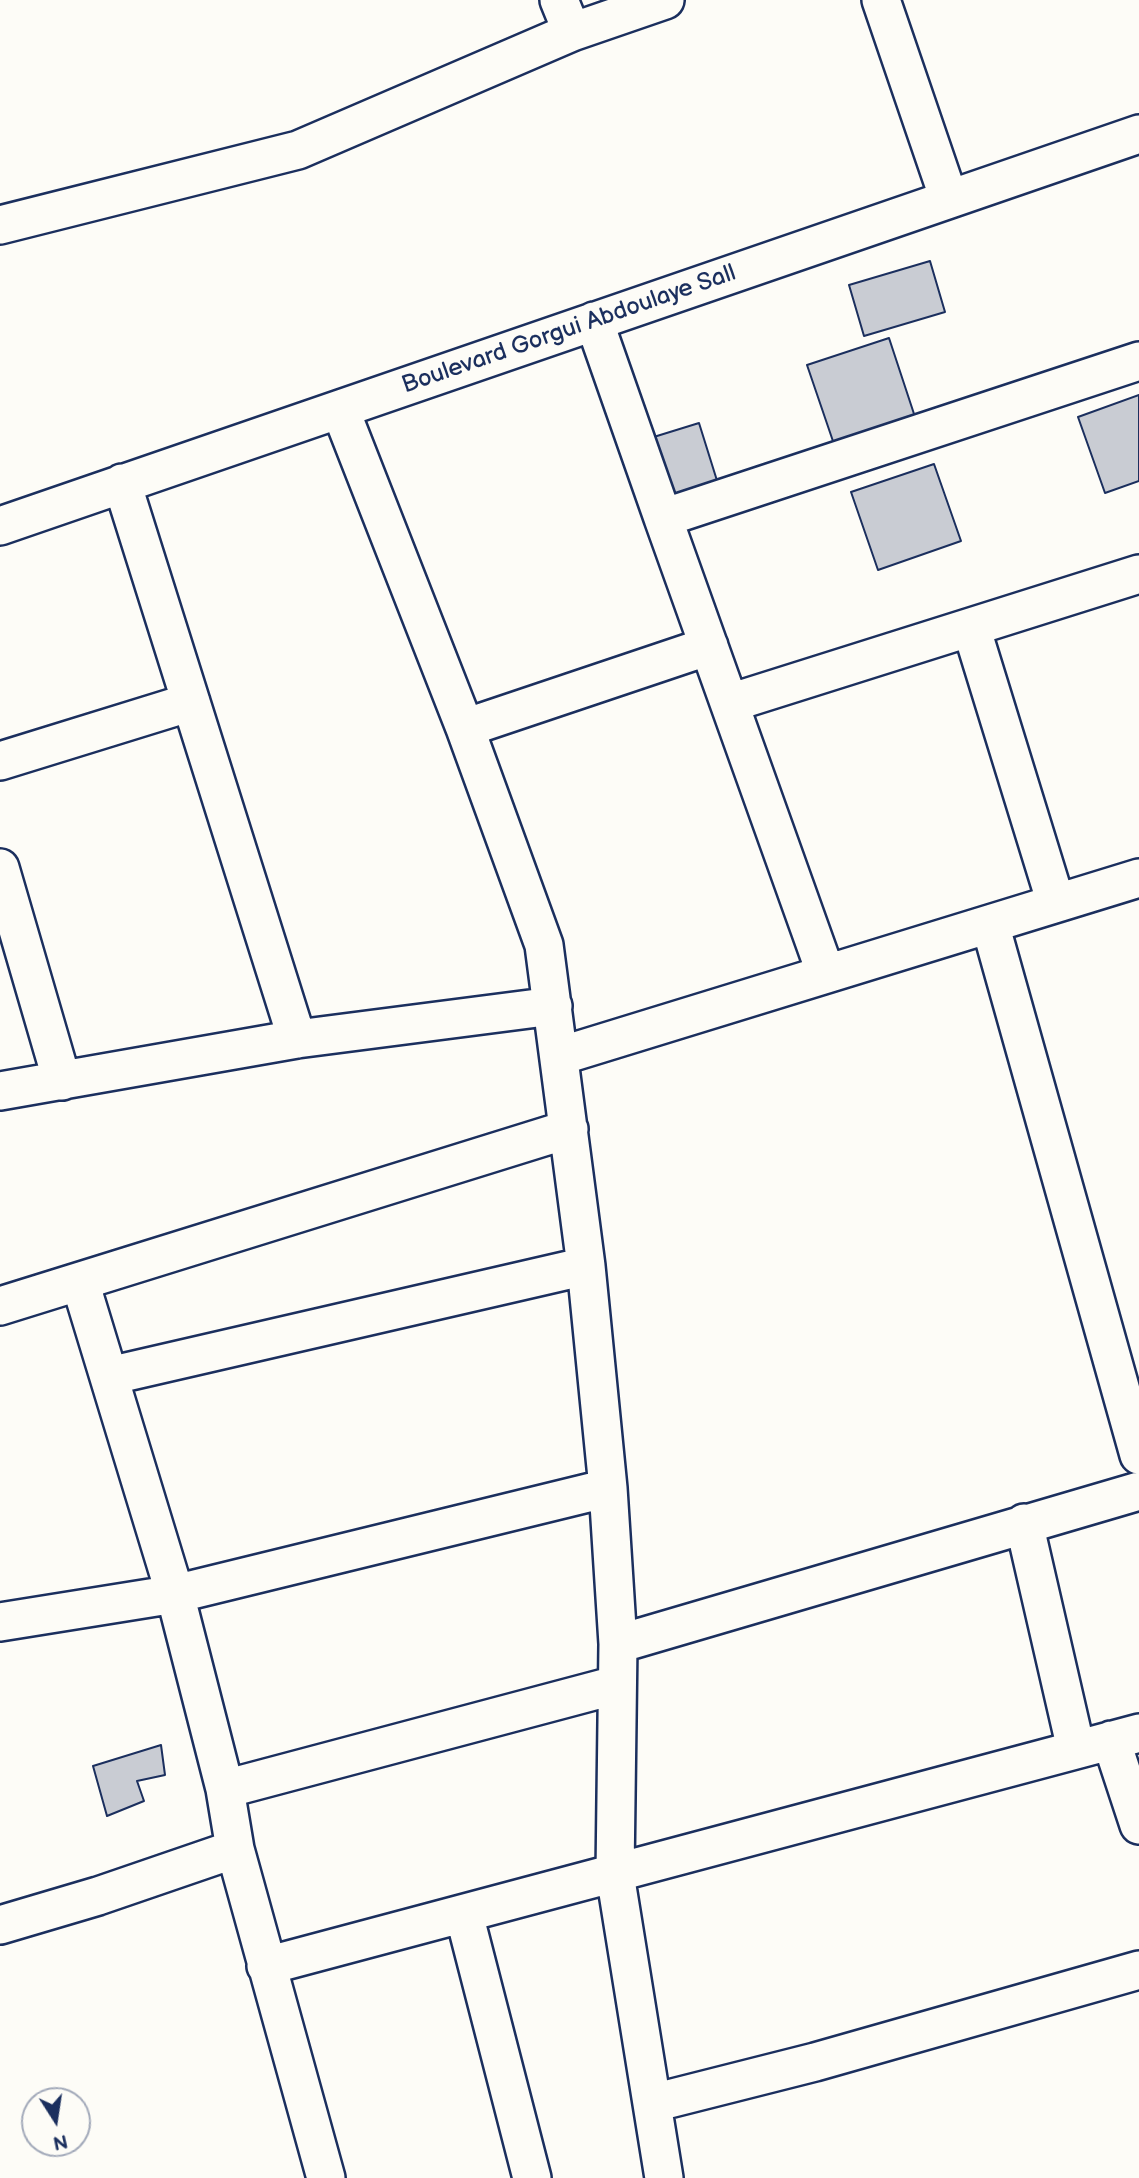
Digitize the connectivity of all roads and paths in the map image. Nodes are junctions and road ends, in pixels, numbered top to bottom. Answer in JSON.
{"nodes":[{"id":1,"x":665,"y":0,"type":"edge"},
{"id":2,"x":881,"y":0,"type":"edge"},
{"id":3,"x":566,"y":16,"type":"edge"},
{"id":4,"x":1139,"y":134,"type":"edge"},
{"id":5,"x":949,"y":199,"type":"junction"},
{"id":6,"x":0,"y":225,"type":"edge"},
{"id":7,"x":594,"y":321,"type":"junction"},
{"id":8,"x":1139,"y":361,"type":"edge"},
{"id":9,"x":340,"y":409,"type":"junction"},
{"id":10,"x":122,"y":484,"type":"junction"},
{"id":11,"x":663,"y":518,"type":"junction"},
{"id":12,"x":0,"y":526,"type":"edge"},
{"id":13,"x":1139,"y":573,"type":"edge"},
{"id":14,"x":971,"y":627,"type":"junction"},
{"id":15,"x":709,"y":646,"type":"junction"},
{"id":16,"x":191,"y":702,"type":"junction"},
{"id":17,"x":730,"y":703,"type":"junction"},
{"id":18,"x":465,"y":728,"type":"junction"},
{"id":19,"x":0,"y":761,"type":"edge"},
{"id":20,"x":0,"y":868,"type":"edge"},
{"id":21,"x":1139,"y":878,"type":"edge"},
{"id":22,"x":1056,"y":903,"type":"junction"},
{"id":23,"x":990,"y":923,"type":"junction"},
{"id":24,"x":826,"y":974,"type":"junction"},
{"id":25,"x":553,"y":1006,"type":"junction"},
{"id":26,"x":297,"y":1039,"type":"junction"},
{"id":27,"x":560,"y":1056,"type":"junction"},
{"id":28,"x":62,"y":1081,"type":"junction"},
{"id":29,"x":0,"y":1091,"type":"edge"},
{"id":30,"x":569,"y":1129,"type":"junction"},
{"id":31,"x":586,"y":1266,"type":"junction"},
{"id":32,"x":80,"y":1282,"type":"junction"},
{"id":33,"x":0,"y":1306,"type":"edge"},
{"id":34,"x":109,"y":1376,"type":"junction"},
{"id":35,"x":1139,"y":1455,"type":"edge"},
{"id":36,"x":608,"y":1488,"type":"junction"},
{"id":37,"x":1139,"y":1491,"type":"edge"},
{"id":38,"x":1024,"y":1523,"type":"junction"},
{"id":39,"x":175,"y":1594,"type":"junction"},
{"id":40,"x":0,"y":1622,"type":"edge"},
{"id":41,"x":618,"y":1644,"type":"junction"},
{"id":42,"x":616,"y":1685,"type":"junction"},
{"id":43,"x":1125,"y":1736,"type":"edge"},
{"id":44,"x":1076,"y":1749,"type":"junction"},
{"id":45,"x":225,"y":1789,"type":"junction"},
{"id":46,"x":1139,"y":1825,"type":"edge"},
{"id":47,"x":235,"y":1849,"type":"junction"},
{"id":48,"x":615,"y":1874,"type":"junction"},
{"id":49,"x":464,"y":1914,"type":"junction"},
{"id":50,"x":0,"y":1926,"type":"edge"},
{"id":51,"x":266,"y":1966,"type":"junction"},
{"id":52,"x":1139,"y":1970,"type":"edge"},
{"id":53,"x":653,"y":2103,"type":"junction"},
{"id":54,"x":326,"y":2178,"type":"edge"},
{"id":55,"x":532,"y":2178,"type":"edge"},
{"id":56,"x":664,"y":2178,"type":"edge"}],
"edges":[{"from":1,"to":3,"type":"street"},
{"from":2,"to":5,"type":"street"},
{"from":3,"to":6,"type":"street"},
{"from":4,"to":5,"type":"street","name":"Boulevard Gorgui Abdoulaye Sall"},
{"from":5,"to":7,"type":"street","name":"Boulevard Gorgui Abdoulaye Sall"},
{"from":7,"to":9,"type":"street","name":"Boulevard Gorgui Abdoulaye Sall"},
{"from":7,"to":11,"type":"street"},
{"from":8,"to":11,"type":"street"},
{"from":9,"to":10,"type":"street","name":"Boulevard Gorgui Abdoulaye Sall"},
{"from":9,"to":18,"type":"street"},
{"from":10,"to":12,"type":"street","name":"Boulevard Gorgui Abdoulaye Sall"},
{"from":10,"to":16,"type":"street"},
{"from":11,"to":15,"type":"street"},
{"from":13,"to":14,"type":"street"},
{"from":14,"to":17,"type":"street"},
{"from":14,"to":22,"type":"street"},
{"from":15,"to":17,"type":"street"},
{"from":15,"to":18,"type":"street"},
{"from":16,"to":19,"type":"street"},
{"from":16,"to":26,"type":"street"},
{"from":17,"to":24,"type":"street"},
{"from":18,"to":25,"type":"street"},
{"from":20,"to":28,"type":"street"},
{"from":21,"to":22,"type":"street"},
{"from":22,"to":23,"type":"street"},
{"from":23,"to":24,"type":"street"},
{"from":23,"to":35,"type":"street"},
{"from":24,"to":27,"type":"street"},
{"from":25,"to":26,"type":"street"},
{"from":25,"to":27,"type":"street"},
{"from":26,"to":28,"type":"street"},
{"from":27,"to":30,"type":"street"},
{"from":28,"to":29,"type":"street"},
{"from":30,"to":31,"type":"street"},
{"from":30,"to":32,"type":"street"},
{"from":31,"to":34,"type":"street"},
{"from":31,"to":36,"type":"street"},
{"from":32,"to":33,"type":"street"},
{"from":32,"to":34,"type":"street"},
{"from":34,"to":39,"type":"street"},
{"from":36,"to":39,"type":"street"},
{"from":36,"to":41,"type":"street"},
{"from":37,"to":38,"type":"street"},
{"from":38,"to":41,"type":"street"},
{"from":38,"to":44,"type":"street"},
{"from":39,"to":40,"type":"street"},
{"from":39,"to":45,"type":"street"},
{"from":41,"to":42,"type":"street"},
{"from":42,"to":45,"type":"street"},
{"from":42,"to":48,"type":"street"},
{"from":43,"to":44,"type":"street"},
{"from":43,"to":46,"type":"street"},
{"from":44,"to":48,"type":"street"},
{"from":45,"to":47,"type":"street"},
{"from":47,"to":50,"type":"street"},
{"from":47,"to":51,"type":"street"},
{"from":48,"to":49,"type":"street"},
{"from":48,"to":53,"type":"street"},
{"from":49,"to":51,"type":"street"},
{"from":49,"to":55,"type":"street"},
{"from":51,"to":54,"type":"street"},
{"from":52,"to":53,"type":"street"},
{"from":53,"to":56,"type":"street"}]}
